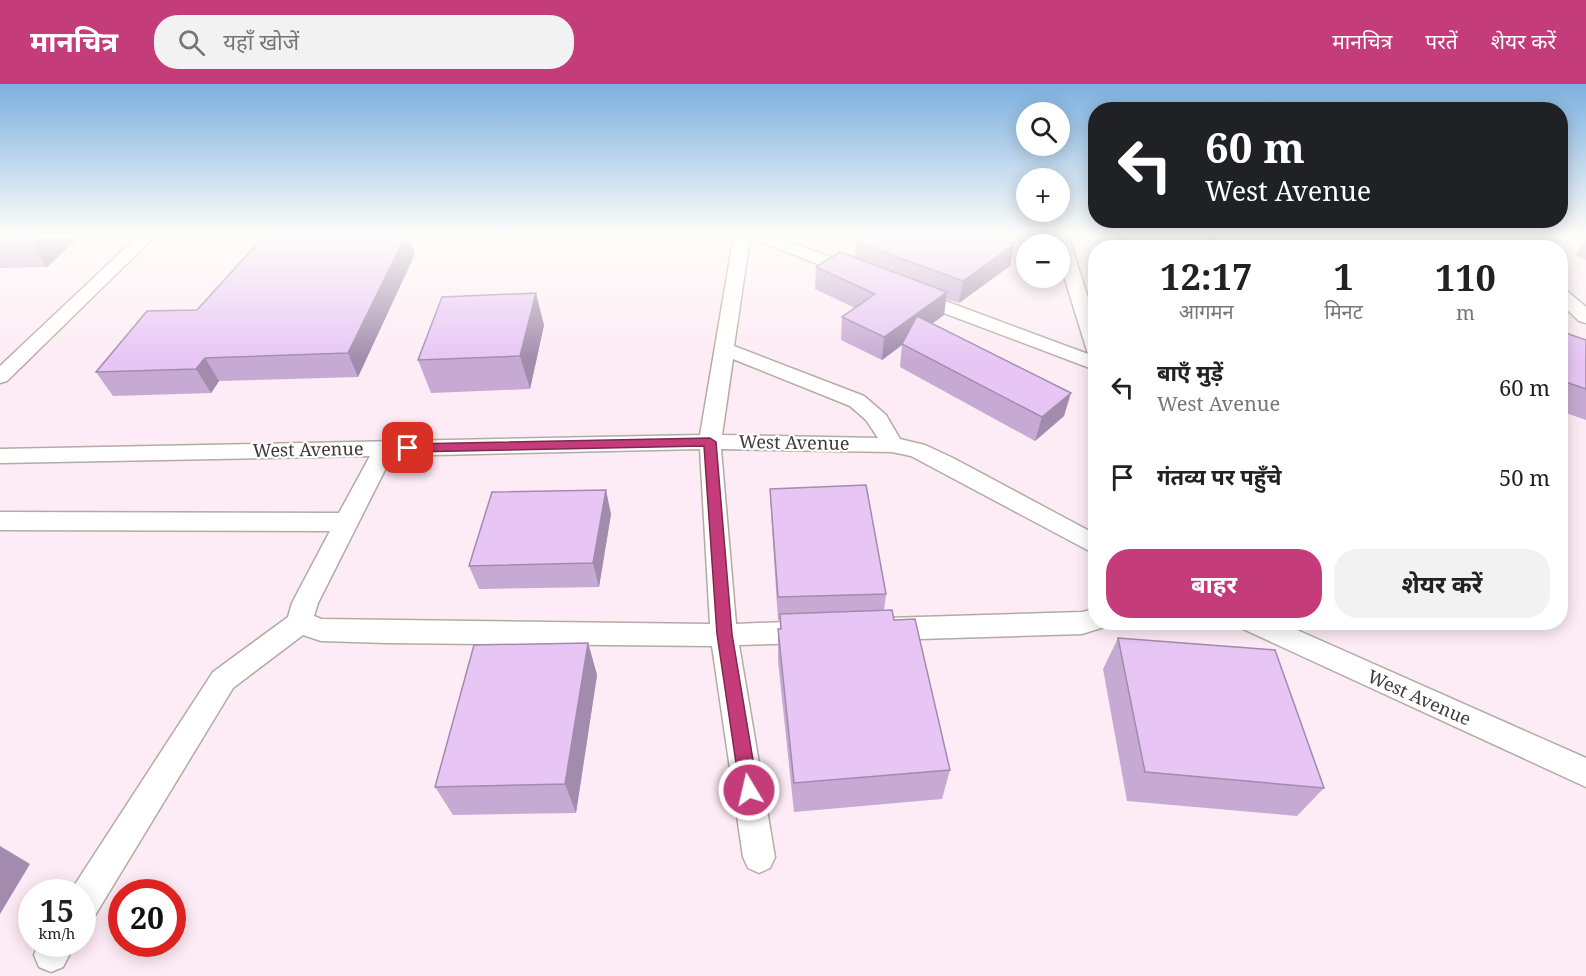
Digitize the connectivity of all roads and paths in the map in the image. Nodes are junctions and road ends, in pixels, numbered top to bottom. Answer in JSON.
{"nodes":[{"id":1,"x":105,"y":277,"type":"edge"},
{"id":2,"x":736,"y":277,"type":"edge"},
{"id":3,"x":865,"y":277,"type":"edge"},
{"id":4,"x":1073,"y":277,"type":"edge"},
{"id":5,"x":876,"y":281,"type":"edge"},
{"id":6,"x":898,"y":289,"type":"edge"},
{"id":7,"x":1568,"y":301,"type":"edge"},
{"id":8,"x":1586,"y":317,"type":"edge"},
{"id":9,"x":1088,"y":328,"type":"edge"},
{"id":10,"x":725,"y":349,"type":"junction"},
{"id":11,"x":1088,"y":361,"type":"edge"},
{"id":12,"x":0,"y":377,"type":"edge"},
{"id":13,"x":710,"y":442,"type":"junction"},
{"id":14,"x":892,"y":445,"type":"junction"},
{"id":15,"x":385,"y":448,"type":"junction"},
{"id":16,"x":0,"y":456,"type":"edge"},
{"id":17,"x":0,"y":521,"type":"edge"},
{"id":18,"x":348,"y":522,"type":"junction"},
{"id":19,"x":1088,"y":541,"type":"edge"},
{"id":20,"x":302,"y":621,"type":"junction"},
{"id":21,"x":1088,"y":622,"type":"edge"},
{"id":22,"x":868,"y":630,"type":"edge"},
{"id":23,"x":1270,"y":630,"type":"edge"},
{"id":24,"x":832,"y":631,"type":"edge"},
{"id":25,"x":724,"y":634,"type":"junction"},
{"id":26,"x":1586,"y":773,"type":"edge"},
{"id":27,"x":759,"y":857,"type":"dead end"},
{"id":28,"x":96,"y":883,"type":"edge"}],
"edges":[{"from":1,"to":12,"type":"lane"},
{"from":2,"to":10,"type":"lane"},
{"from":3,"to":5,"type":"lane"},
{"from":4,"to":9,"type":"lane"},
{"from":6,"to":11,"type":"lane"},
{"from":7,"to":8,"type":"lane"},
{"from":10,"to":13,"type":"lane"},
{"from":10,"to":14,"type":"lane"},
{"from":13,"to":14,"type":"lane","name":"West Avenue"},
{"from":13,"to":15,"type":"lane","name":"West Avenue"},
{"from":13,"to":25,"type":"lane"},
{"from":14,"to":19,"type":"lane","name":"West Avenue"},
{"from":15,"to":16,"type":"lane","name":"West Avenue"},
{"from":15,"to":18,"type":"lane"},
{"from":17,"to":18,"type":"lane"},
{"from":18,"to":20,"type":"lane"},
{"from":20,"to":25,"type":"lane"},
{"from":20,"to":28,"type":"lane"},
{"from":21,"to":22,"type":"lane"},
{"from":23,"to":26,"type":"lane","name":"West Avenue"},
{"from":24,"to":25,"type":"lane"},
{"from":25,"to":27,"type":"lane"}]}
